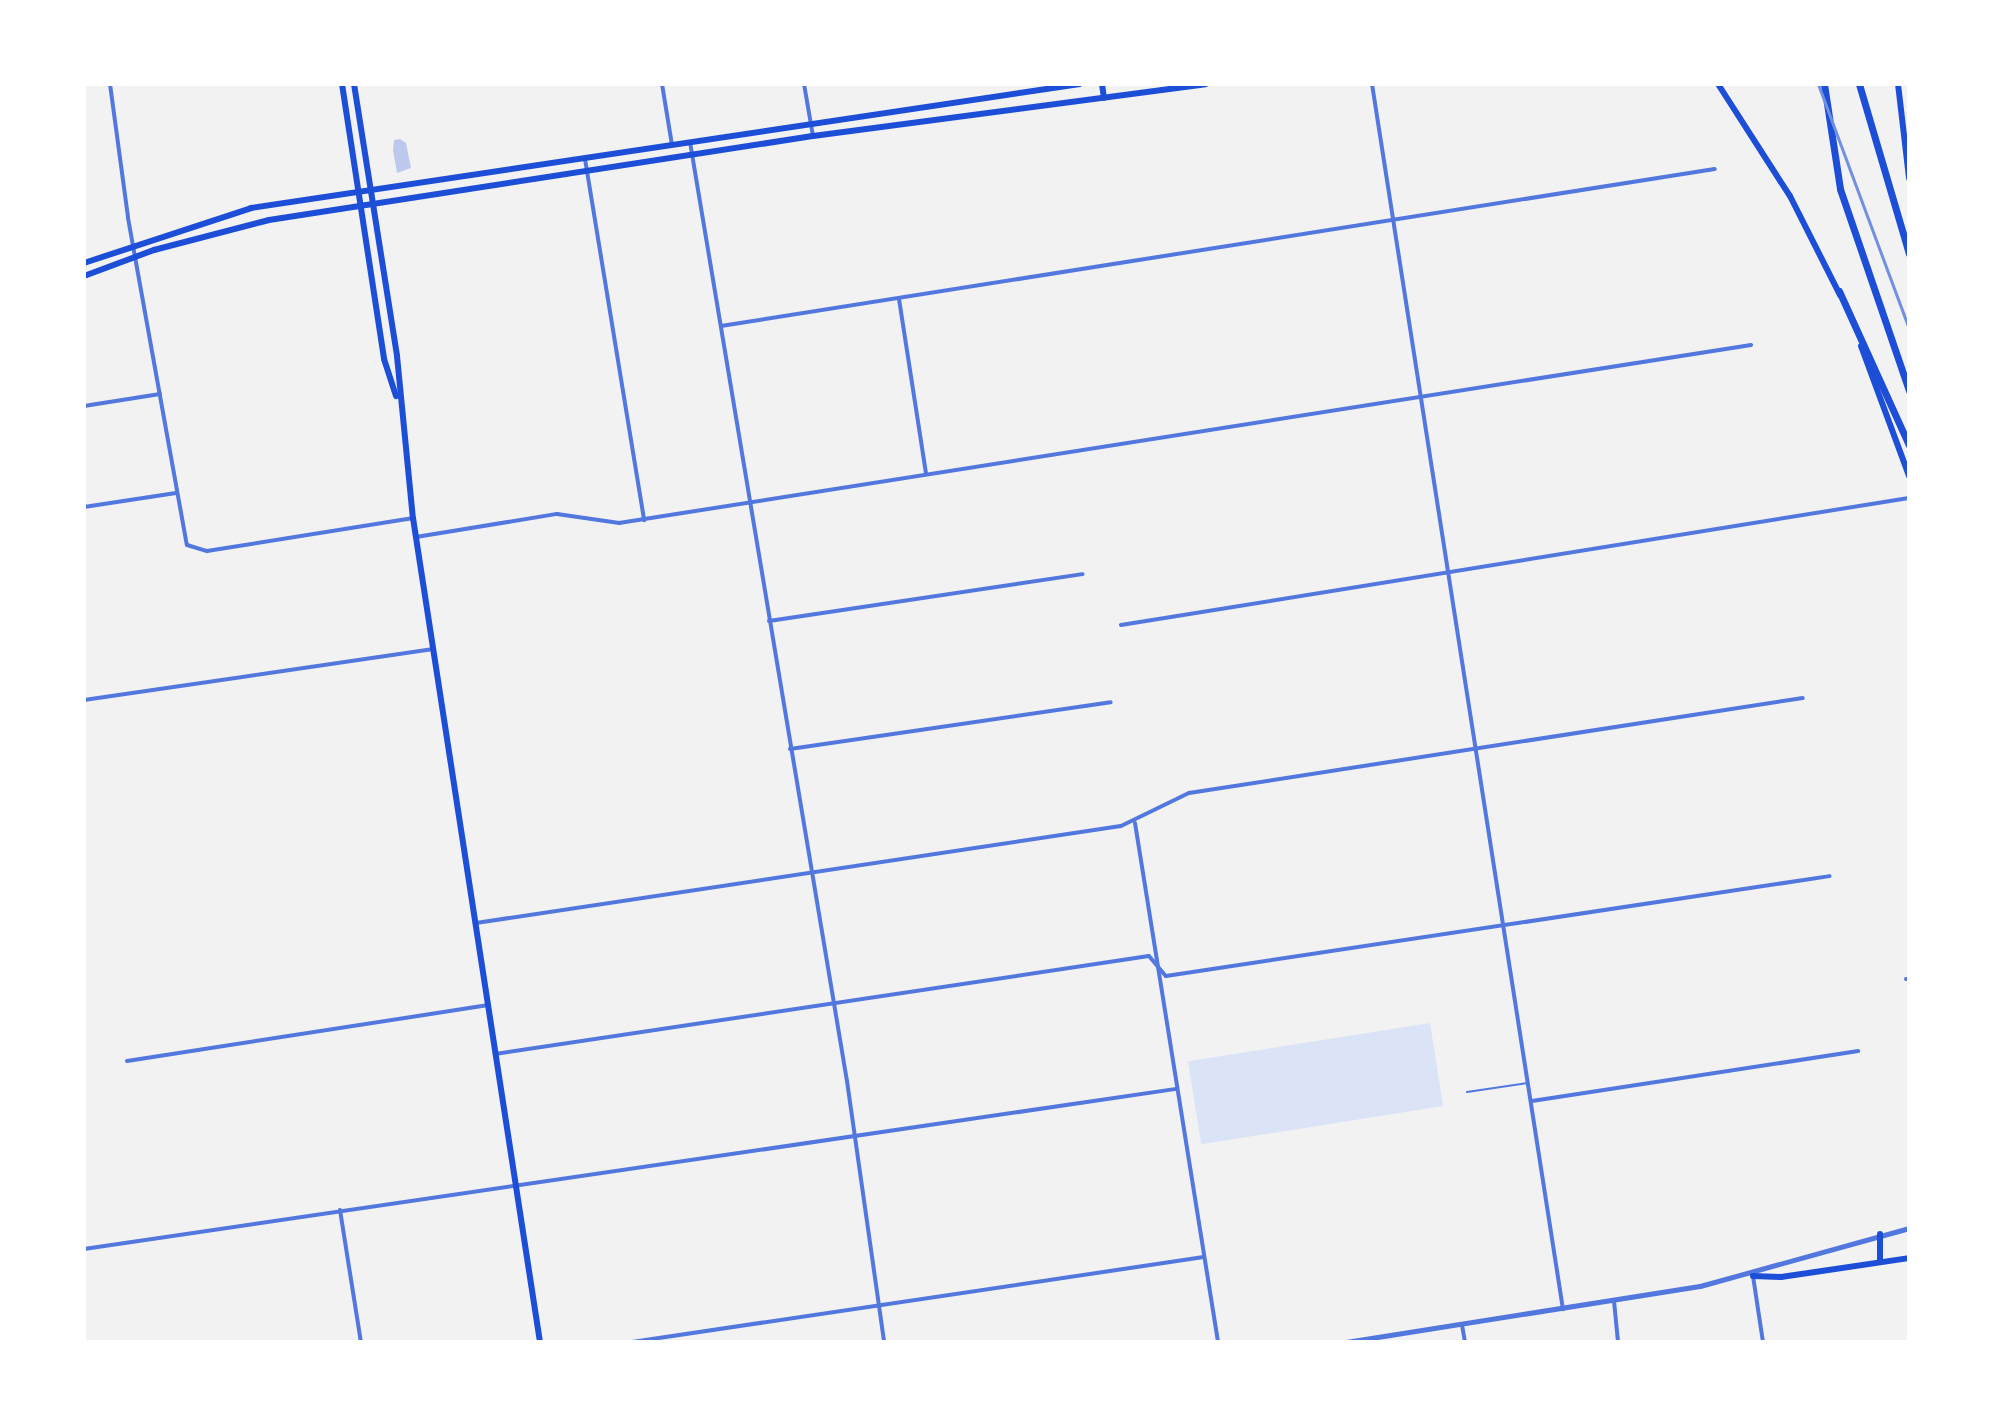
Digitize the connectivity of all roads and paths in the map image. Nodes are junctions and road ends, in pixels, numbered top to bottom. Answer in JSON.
{"nodes":[{"id":1,"x":110,"y":84,"type":"edge"},
{"id":2,"x":342,"y":84,"type":"edge"},
{"id":3,"x":354,"y":84,"type":"edge"},
{"id":4,"x":662,"y":84,"type":"edge"},
{"id":5,"x":804,"y":84,"type":"edge"},
{"id":6,"x":1080,"y":84,"type":"edge"},
{"id":7,"x":1102,"y":84,"type":"edge"},
{"id":8,"x":1206,"y":84,"type":"edge"},
{"id":9,"x":1372,"y":84,"type":"edge"},
{"id":10,"x":1718,"y":84,"type":"edge"},
{"id":11,"x":1824,"y":84,"type":"edge"},
{"id":12,"x":1859,"y":84,"type":"edge"},
{"id":13,"x":1898,"y":84,"type":"edge"},
{"id":14,"x":1104,"y":98,"type":"junction"},
{"id":15,"x":956,"y":101,"type":"junction"},
{"id":16,"x":958,"y":117,"type":"junction"},
{"id":17,"x":810,"y":123,"type":"junction"},
{"id":18,"x":813,"y":136,"type":"junction"},
{"id":19,"x":690,"y":142,"type":"junction"},
{"id":20,"x":672,"y":145,"type":"junction"},
{"id":21,"x":693,"y":156,"type":"junction"},
{"id":22,"x":585,"y":159,"type":"junction"},
{"id":23,"x":1715,"y":169,"type":"dead end"},
{"id":24,"x":512,"y":170,"type":"junction"},
{"id":25,"x":588,"y":173,"type":"junction"},
{"id":26,"x":1909,"y":178,"type":"edge"},
{"id":27,"x":514,"y":184,"type":"junction"},
{"id":28,"x":371,"y":190,"type":"junction"},
{"id":29,"x":359,"y":192,"type":"junction"},
{"id":30,"x":373,"y":205,"type":"junction"},
{"id":31,"x":361,"y":206,"type":"junction"},
{"id":32,"x":222,"y":215,"type":"junction"},
{"id":33,"x":1393,"y":222,"type":"junction"},
{"id":34,"x":223,"y":231,"type":"junction"},
{"id":35,"x":133,"y":245,"type":"junction"},
{"id":36,"x":1909,"y":254,"type":"edge"},
{"id":37,"x":136,"y":256,"type":"junction"},
{"id":38,"x":84,"y":263,"type":"edge"},
{"id":39,"x":84,"y":276,"type":"edge"},
{"id":40,"x":1839,"y":291,"type":"junction"},
{"id":41,"x":899,"y":299,"type":"junction"},
{"id":42,"x":721,"y":326,"type":"junction"},
{"id":43,"x":394,"y":336,"type":"junction"},
{"id":44,"x":381,"y":337,"type":"junction"},
{"id":45,"x":1751,"y":345,"type":"dead end"},
{"id":46,"x":1909,"y":391,"type":"edge"},
{"id":47,"x":160,"y":394,"type":"junction"},
{"id":48,"x":1420,"y":397,"type":"junction"},
{"id":49,"x":398,"y":403,"type":"junction"},
{"id":50,"x":84,"y":406,"type":"edge"},
{"id":51,"x":1909,"y":445,"type":"edge"},
{"id":52,"x":926,"y":474,"type":"junction"},
{"id":53,"x":1909,"y":476,"type":"edge"},
{"id":54,"x":176,"y":493,"type":"junction"},
{"id":55,"x":1909,"y":498,"type":"edge"},
{"id":56,"x":749,"y":503,"type":"junction"},
{"id":57,"x":84,"y":507,"type":"edge"},
{"id":58,"x":413,"y":518,"type":"junction"},
{"id":59,"x":644,"y":520,"type":"junction"},
{"id":60,"x":416,"y":537,"type":"junction"},
{"id":61,"x":1447,"y":573,"type":"junction"},
{"id":62,"x":1083,"y":574,"type":"dead end"},
{"id":63,"x":769,"y":621,"type":"junction"},
{"id":64,"x":1121,"y":625,"type":"dead end"},
{"id":65,"x":433,"y":649,"type":"junction"},
{"id":66,"x":1803,"y":698,"type":"dead end"},
{"id":67,"x":84,"y":700,"type":"edge"},
{"id":68,"x":1111,"y":702,"type":"dead end"},
{"id":69,"x":790,"y":749,"type":"junction"},
{"id":70,"x":1474,"y":749,"type":"junction"},
{"id":71,"x":1135,"y":823,"type":"junction"},
{"id":72,"x":813,"y":872,"type":"junction"},
{"id":73,"x":1830,"y":876,"type":"dead end"},
{"id":74,"x":476,"y":923,"type":"junction"},
{"id":75,"x":1501,"y":926,"type":"junction"},
{"id":76,"x":1158,"y":965,"type":"junction"},
{"id":77,"x":833,"y":1004,"type":"junction"},
{"id":78,"x":487,"y":1005,"type":"junction"},
{"id":79,"x":1858,"y":1051,"type":"dead end"},
{"id":80,"x":495,"y":1054,"type":"junction"},
{"id":81,"x":127,"y":1061,"type":"dead end"},
{"id":82,"x":1529,"y":1083,"type":"junction"},
{"id":83,"x":1176,"y":1089,"type":"junction"},
{"id":84,"x":1467,"y":1092,"type":"dead end"},
{"id":85,"x":1532,"y":1101,"type":"junction"},
{"id":86,"x":854,"y":1135,"type":"junction"},
{"id":87,"x":515,"y":1185,"type":"junction"},
{"id":88,"x":340,"y":1210,"type":"junction"},
{"id":89,"x":1909,"y":1228,"type":"edge"},
{"id":90,"x":1880,"y":1234,"type":"junction"},
{"id":91,"x":84,"y":1249,"type":"edge"},
{"id":92,"x":1204,"y":1257,"type":"junction"},
{"id":93,"x":1909,"y":1258,"type":"edge"},
{"id":94,"x":1880,"y":1262,"type":"junction"},
{"id":95,"x":1753,"y":1276,"type":"junction"},
{"id":96,"x":1614,"y":1301,"type":"junction"},
{"id":97,"x":878,"y":1304,"type":"junction"},
{"id":98,"x":1563,"y":1309,"type":"junction"},
{"id":99,"x":1462,"y":1325,"type":"junction"},
{"id":100,"x":361,"y":1342,"type":"edge"},
{"id":101,"x":540,"y":1342,"type":"edge"},
{"id":102,"x":632,"y":1342,"type":"edge"},
{"id":103,"x":884,"y":1342,"type":"edge"},
{"id":104,"x":1218,"y":1342,"type":"edge"},
{"id":105,"x":1346,"y":1342,"type":"edge"},
{"id":106,"x":1465,"y":1342,"type":"edge"},
{"id":107,"x":1618,"y":1342,"type":"edge"},
{"id":108,"x":1763,"y":1342,"type":"edge"}],
"edges":[{"from":1,"to":35,"type":"street"},
{"from":2,"to":29,"type":"main road"},
{"from":3,"to":28,"type":"main road"},
{"from":4,"to":20,"type":"street"},
{"from":5,"to":17,"type":"street"},
{"from":6,"to":15,"type":"main road"},
{"from":7,"to":14,"type":"main road"},
{"from":8,"to":14,"type":"main road"},
{"from":9,"to":33,"type":"street"},
{"from":10,"to":40,"type":"main road"},
{"from":11,"to":46,"type":"highway"},
{"from":12,"to":36,"type":"highway"},
{"from":13,"to":26,"type":"main road"},
{"from":14,"to":16,"type":"main road"},
{"from":15,"to":16,"type":"main road"},
{"from":15,"to":17,"type":"main road"},
{"from":16,"to":18,"type":"main road"},
{"from":17,"to":18,"type":"street"},
{"from":17,"to":19,"type":"main road"},
{"from":18,"to":21,"type":"main road"},
{"from":19,"to":20,"type":"main road"},
{"from":19,"to":21,"type":"street"},
{"from":20,"to":22,"type":"main road"},
{"from":21,"to":25,"type":"main road"},
{"from":21,"to":42,"type":"street"},
{"from":22,"to":24,"type":"main road"},
{"from":22,"to":25,"type":"street"},
{"from":23,"to":33,"type":"street"},
{"from":24,"to":27,"type":"main road"},
{"from":24,"to":28,"type":"main road"},
{"from":25,"to":27,"type":"main road"},
{"from":25,"to":59,"type":"street"},
{"from":27,"to":30,"type":"main road"},
{"from":28,"to":29,"type":"main road"},
{"from":28,"to":30,"type":"main road"},
{"from":29,"to":31,"type":"main road"},
{"from":29,"to":32,"type":"main road"},
{"from":30,"to":31,"type":"main road"},
{"from":30,"to":43,"type":"main road"},
{"from":31,"to":34,"type":"main road"},
{"from":31,"to":44,"type":"main road"},
{"from":32,"to":34,"type":"main road"},
{"from":32,"to":35,"type":"main road"},
{"from":33,"to":41,"type":"street"},
{"from":33,"to":48,"type":"street"},
{"from":34,"to":37,"type":"main road"},
{"from":35,"to":37,"type":"street"},
{"from":35,"to":38,"type":"main road"},
{"from":37,"to":39,"type":"main road"},
{"from":37,"to":47,"type":"street"},
{"from":40,"to":51,"type":"highway"},
{"from":40,"to":53,"type":"main road"},
{"from":41,"to":42,"type":"street"},
{"from":41,"to":52,"type":"street"},
{"from":42,"to":56,"type":"street"},
{"from":43,"to":44,"type":"main road"},
{"from":43,"to":49,"type":"main road"},
{"from":44,"to":49,"type":"main road"},
{"from":45,"to":48,"type":"street"},
{"from":47,"to":50,"type":"street"},
{"from":47,"to":54,"type":"street"},
{"from":48,"to":52,"type":"street"},
{"from":48,"to":61,"type":"street"},
{"from":49,"to":58,"type":"main road"},
{"from":52,"to":56,"type":"street"},
{"from":54,"to":57,"type":"street"},
{"from":54,"to":58,"type":"street"},
{"from":55,"to":61,"type":"street"},
{"from":56,"to":59,"type":"street"},
{"from":56,"to":63,"type":"street"},
{"from":58,"to":60,"type":"main road"},
{"from":59,"to":60,"type":"street"},
{"from":60,"to":65,"type":"main road"},
{"from":61,"to":64,"type":"street"},
{"from":61,"to":70,"type":"street"},
{"from":62,"to":63,"type":"street"},
{"from":63,"to":69,"type":"street"},
{"from":65,"to":67,"type":"street"},
{"from":65,"to":74,"type":"main road"},
{"from":66,"to":70,"type":"street"},
{"from":68,"to":69,"type":"street"},
{"from":69,"to":72,"type":"street"},
{"from":70,"to":71,"type":"street"},
{"from":70,"to":75,"type":"street"},
{"from":71,"to":72,"type":"street"},
{"from":71,"to":76,"type":"street"},
{"from":72,"to":74,"type":"street"},
{"from":72,"to":77,"type":"street"},
{"from":73,"to":75,"type":"street"},
{"from":74,"to":78,"type":"main road"},
{"from":75,"to":76,"type":"street"},
{"from":75,"to":82,"type":"street"},
{"from":76,"to":77,"type":"street"},
{"from":76,"to":83,"type":"street"},
{"from":77,"to":80,"type":"street"},
{"from":77,"to":86,"type":"street"},
{"from":78,"to":80,"type":"main road"},
{"from":78,"to":81,"type":"street"},
{"from":79,"to":85,"type":"street"},
{"from":80,"to":87,"type":"main road"},
{"from":82,"to":84,"type":"lane"},
{"from":82,"to":85,"type":"street"},
{"from":83,"to":86,"type":"street"},
{"from":83,"to":92,"type":"street"},
{"from":85,"to":98,"type":"street"},
{"from":86,"to":87,"type":"street"},
{"from":86,"to":97,"type":"street"},
{"from":87,"to":88,"type":"street"},
{"from":87,"to":101,"type":"main road"},
{"from":88,"to":91,"type":"street"},
{"from":88,"to":100,"type":"street"},
{"from":89,"to":90,"type":"street"},
{"from":90,"to":94,"type":"main road"},
{"from":90,"to":95,"type":"street"},
{"from":92,"to":97,"type":"street"},
{"from":92,"to":104,"type":"street"},
{"from":93,"to":94,"type":"main road"},
{"from":94,"to":95,"type":"main road"},
{"from":95,"to":96,"type":"street"},
{"from":95,"to":108,"type":"street"},
{"from":96,"to":98,"type":"street"},
{"from":96,"to":107,"type":"street"},
{"from":97,"to":102,"type":"street"},
{"from":97,"to":103,"type":"street"},
{"from":98,"to":99,"type":"street"},
{"from":99,"to":105,"type":"street"},
{"from":99,"to":106,"type":"street"}]}
